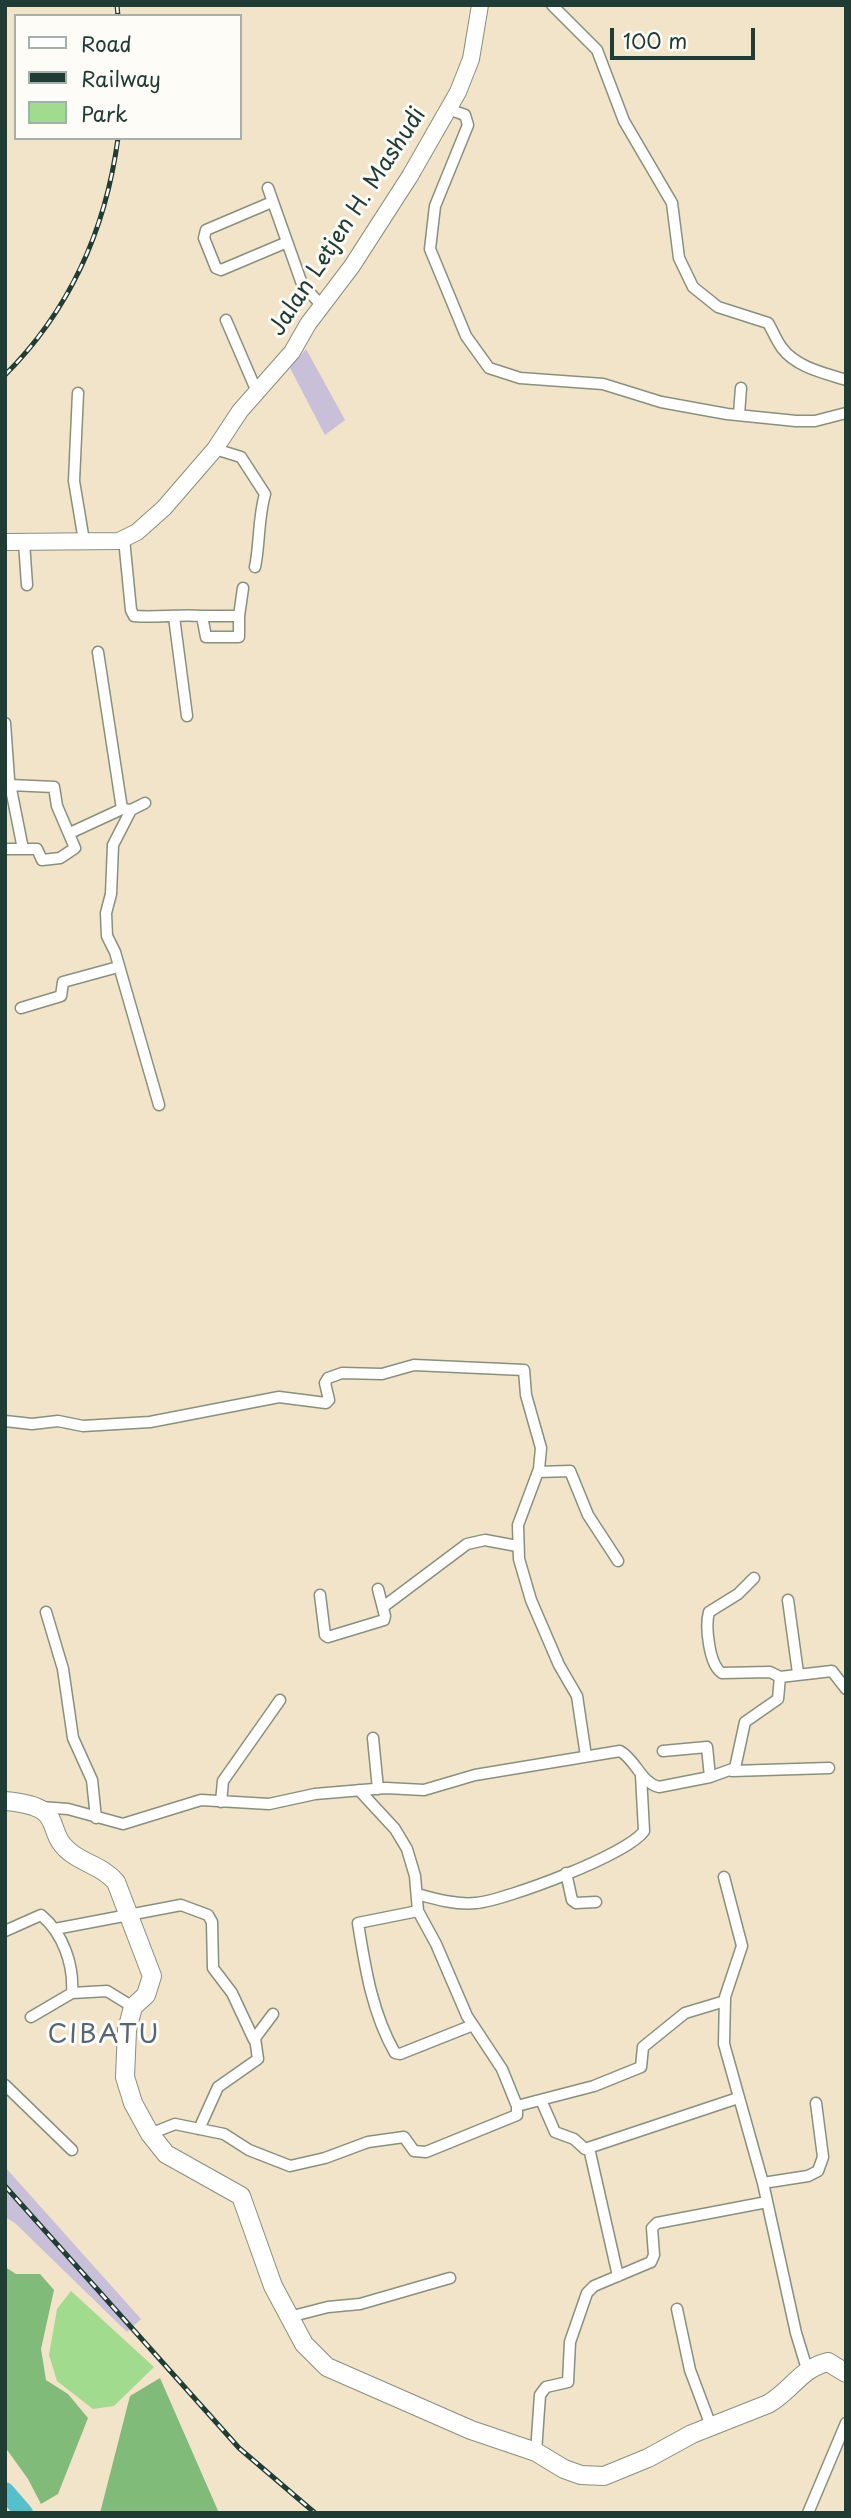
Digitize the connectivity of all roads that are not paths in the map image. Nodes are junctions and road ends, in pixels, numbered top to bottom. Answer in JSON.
{"nodes":[{"id":1,"x":480,"y":5,"type":"edge"},
{"id":2,"x":552,"y":5,"type":"edge"},
{"id":3,"x":448,"y":109,"type":"junction"},
{"id":4,"x":268,"y":188,"type":"dead end"},
{"id":5,"x":272,"y":202,"type":"junction"},
{"id":6,"x":285,"y":243,"type":"junction"},
{"id":7,"x":322,"y":306,"type":"junction"},
{"id":8,"x":226,"y":320,"type":"dead end"},
{"id":9,"x":846,"y":380,"type":"edge"},
{"id":10,"x":741,"y":388,"type":"dead end"},
{"id":11,"x":257,"y":392,"type":"junction"},
{"id":12,"x":78,"y":393,"type":"dead end"},
{"id":13,"x":846,"y":413,"type":"edge"},
{"id":14,"x":739,"y":414,"type":"junction"},
{"id":15,"x":215,"y":449,"type":"junction"},
{"id":16,"x":124,"y":539,"type":"junction"},
{"id":17,"x":84,"y":541,"type":"junction"},
{"id":18,"x":5,"y":542,"type":"edge"},
{"id":19,"x":24,"y":542,"type":"junction"},
{"id":20,"x":255,"y":567,"type":"dead end"},
{"id":21,"x":27,"y":585,"type":"dead end"},
{"id":22,"x":243,"y":588,"type":"dead end"},
{"id":23,"x":202,"y":616,"type":"junction"},
{"id":24,"x":239,"y":616,"type":"junction"},
{"id":25,"x":174,"y":617,"type":"junction"},
{"id":26,"x":98,"y":652,"type":"dead end"},
{"id":27,"x":187,"y":716,"type":"dead end"},
{"id":28,"x":5,"y":723,"type":"edge"},
{"id":29,"x":8,"y":781,"type":"edge"},
{"id":30,"x":145,"y":803,"type":"dead end"},
{"id":31,"x":127,"y":809,"type":"junction"},
{"id":32,"x":10,"y":811,"type":"edge"},
{"id":33,"x":70,"y":833,"type":"junction"},
{"id":34,"x":5,"y":849,"type":"edge"},
{"id":35,"x":23,"y":849,"type":"junction"},
{"id":36,"x":118,"y":967,"type":"junction"},
{"id":37,"x":21,"y":1008,"type":"dead end"},
{"id":38,"x":159,"y":1105,"type":"dead end"},
{"id":39,"x":5,"y":1421,"type":"edge"},
{"id":40,"x":538,"y":1472,"type":"junction"},
{"id":41,"x":517,"y":1545,"type":"junction"},
{"id":42,"x":618,"y":1561,"type":"dead end"},
{"id":43,"x":754,"y":1578,"type":"dead end"},
{"id":44,"x":378,"y":1589,"type":"dead end"},
{"id":45,"x":320,"y":1595,"type":"dead end"},
{"id":46,"x":789,"y":1601,"type":"dead end"},
{"id":47,"x":383,"y":1607,"type":"junction"},
{"id":48,"x":46,"y":1612,"type":"dead end"},
{"id":49,"x":798,"y":1673,"type":"junction"},
{"id":50,"x":780,"y":1677,"type":"junction"},
{"id":51,"x":846,"y":1689,"type":"edge"},
{"id":52,"x":280,"y":1700,"type":"dead end"},
{"id":53,"x":373,"y":1738,"type":"dead end"},
{"id":54,"x":663,"y":1751,"type":"dead end"},
{"id":55,"x":586,"y":1756,"type":"junction"},
{"id":56,"x":829,"y":1768,"type":"dead end"},
{"id":57,"x":732,"y":1771,"type":"junction"},
{"id":58,"x":641,"y":1774,"type":"junction"},
{"id":59,"x":710,"y":1777,"type":"junction"},
{"id":60,"x":378,"y":1789,"type":"junction"},
{"id":61,"x":359,"y":1790,"type":"junction"},
{"id":62,"x":5,"y":1801,"type":"edge"},
{"id":63,"x":221,"y":1802,"type":"junction"},
{"id":64,"x":40,"y":1807,"type":"junction"},
{"id":65,"x":96,"y":1818,"type":"junction"},
{"id":66,"x":566,"y":1872,"type":"junction"},
{"id":67,"x":724,"y":1877,"type":"dead end"},
{"id":68,"x":417,"y":1894,"type":"junction"},
{"id":69,"x":596,"y":1902,"type":"dead end"},
{"id":70,"x":418,"y":1911,"type":"junction"},
{"id":71,"x":126,"y":1913,"type":"junction"},
{"id":72,"x":55,"y":1929,"type":"junction"},
{"id":73,"x":5,"y":1931,"type":"edge"},
{"id":74,"x":72,"y":1993,"type":"junction"},
{"id":75,"x":725,"y":2001,"type":"junction"},
{"id":76,"x":133,"y":2007,"type":"junction"},
{"id":77,"x":273,"y":2014,"type":"dead end"},
{"id":78,"x":31,"y":2017,"type":"dead end"},
{"id":79,"x":473,"y":2025,"type":"junction"},
{"id":80,"x":254,"y":2040,"type":"junction"},
{"id":81,"x":5,"y":2085,"type":"edge"},
{"id":82,"x":738,"y":2098,"type":"junction"},
{"id":83,"x":541,"y":2100,"type":"junction"},
{"id":84,"x":816,"y":2104,"type":"dead end"},
{"id":85,"x":517,"y":2106,"type":"junction"},
{"id":86,"x":199,"y":2129,"type":"junction"},
{"id":87,"x":150,"y":2134,"type":"junction"},
{"id":88,"x":589,"y":2148,"type":"junction"},
{"id":89,"x":72,"y":2150,"type":"dead end"},
{"id":90,"x":763,"y":2183,"type":"junction"},
{"id":91,"x":767,"y":2202,"type":"junction"},
{"id":92,"x":618,"y":2276,"type":"junction"},
{"id":93,"x":450,"y":2278,"type":"dead end"},
{"id":94,"x":677,"y":2309,"type":"dead end"},
{"id":95,"x":289,"y":2317,"type":"junction"},
{"id":96,"x":807,"y":2368,"type":"junction"},
{"id":97,"x":846,"y":2373,"type":"edge"},
{"id":98,"x":846,"y":2423,"type":"edge"},
{"id":99,"x":710,"y":2426,"type":"junction"},
{"id":100,"x":536,"y":2452,"type":"junction"},
{"id":101,"x":808,"y":2513,"type":"edge"}],
"edges":[{"from":1,"to":3,"type":"main road","name":"Jalan Letjen H. Mashudi"},
{"from":2,"to":9,"type":"street"},
{"from":3,"to":7,"type":"main road","name":"Jalan Letjen H. Mashudi"},
{"from":3,"to":14,"type":"street"},
{"from":4,"to":5,"type":"street"},
{"from":5,"to":6,"type":"street"},
{"from":5,"to":6,"type":"street"},
{"from":6,"to":7,"type":"street"},
{"from":7,"to":11,"type":"main road","name":"Jalan Letjen H. Mashudi"},
{"from":8,"to":11,"type":"street"},
{"from":10,"to":14,"type":"street"},
{"from":11,"to":15,"type":"main road","name":"Jalan Letjen H. Mashudi"},
{"from":12,"to":17,"type":"street"},
{"from":13,"to":14,"type":"street"},
{"from":15,"to":16,"type":"main road","name":"Jalan Letjen H. Mashudi"},
{"from":15,"to":20,"type":"street"},
{"from":16,"to":17,"type":"main road"},
{"from":16,"to":25,"type":"street"},
{"from":17,"to":19,"type":"main road"},
{"from":18,"to":19,"type":"main road"},
{"from":19,"to":21,"type":"street"},
{"from":22,"to":24,"type":"street"},
{"from":23,"to":24,"type":"street"},
{"from":23,"to":24,"type":"street"},
{"from":23,"to":25,"type":"street"},
{"from":25,"to":27,"type":"street"},
{"from":26,"to":31,"type":"street"},
{"from":28,"to":29,"type":"street"},
{"from":29,"to":32,"type":"street"},
{"from":29,"to":33,"type":"street"},
{"from":30,"to":31,"type":"street"},
{"from":31,"to":33,"type":"street"},
{"from":31,"to":36,"type":"street"},
{"from":32,"to":35,"type":"street"},
{"from":33,"to":35,"type":"street"},
{"from":34,"to":35,"type":"street"},
{"from":36,"to":37,"type":"street"},
{"from":36,"to":38,"type":"street"},
{"from":39,"to":40,"type":"street"},
{"from":40,"to":41,"type":"street"},
{"from":40,"to":42,"type":"street"},
{"from":41,"to":47,"type":"street"},
{"from":41,"to":55,"type":"street"},
{"from":43,"to":50,"type":"street"},
{"from":44,"to":47,"type":"street"},
{"from":45,"to":47,"type":"street"},
{"from":46,"to":49,"type":"street"},
{"from":48,"to":65,"type":"street"},
{"from":49,"to":50,"type":"street"},
{"from":49,"to":51,"type":"street"},
{"from":50,"to":57,"type":"street"},
{"from":52,"to":63,"type":"street"},
{"from":53,"to":60,"type":"street"},
{"from":54,"to":59,"type":"street"},
{"from":55,"to":58,"type":"street"},
{"from":55,"to":60,"type":"street"},
{"from":56,"to":57,"type":"street"},
{"from":57,"to":59,"type":"street"},
{"from":58,"to":59,"type":"street"},
{"from":58,"to":66,"type":"street"},
{"from":60,"to":61,"type":"street"},
{"from":61,"to":63,"type":"street"},
{"from":61,"to":68,"type":"street"},
{"from":62,"to":64,"type":"main road"},
{"from":63,"to":65,"type":"street"},
{"from":64,"to":65,"type":"street"},
{"from":64,"to":71,"type":"main road"},
{"from":66,"to":68,"type":"street"},
{"from":66,"to":69,"type":"street"},
{"from":67,"to":75,"type":"street"},
{"from":68,"to":70,"type":"street"},
{"from":70,"to":79,"type":"street"},
{"from":70,"to":79,"type":"street"},
{"from":71,"to":72,"type":"street"},
{"from":71,"to":76,"type":"main road"},
{"from":71,"to":80,"type":"street"},
{"from":72,"to":73,"type":"street"},
{"from":72,"to":74,"type":"street"},
{"from":74,"to":76,"type":"street"},
{"from":74,"to":78,"type":"street"},
{"from":75,"to":82,"type":"street"},
{"from":75,"to":83,"type":"street"},
{"from":76,"to":87,"type":"main road"},
{"from":77,"to":80,"type":"street"},
{"from":79,"to":85,"type":"street"},
{"from":80,"to":86,"type":"street"},
{"from":81,"to":89,"type":"street"},
{"from":82,"to":88,"type":"street"},
{"from":82,"to":90,"type":"street"},
{"from":83,"to":85,"type":"street"},
{"from":83,"to":88,"type":"street"},
{"from":84,"to":90,"type":"street"},
{"from":85,"to":86,"type":"street"},
{"from":86,"to":87,"type":"street"},
{"from":87,"to":95,"type":"main road"},
{"from":88,"to":92,"type":"street"},
{"from":90,"to":91,"type":"street"},
{"from":91,"to":92,"type":"street"},
{"from":91,"to":96,"type":"street"},
{"from":92,"to":100,"type":"street"},
{"from":93,"to":95,"type":"street"},
{"from":94,"to":99,"type":"street"},
{"from":95,"to":100,"type":"main road"},
{"from":96,"to":97,"type":"main road"},
{"from":96,"to":99,"type":"main road"},
{"from":98,"to":101,"type":"street"},
{"from":99,"to":100,"type":"main road"}]}
